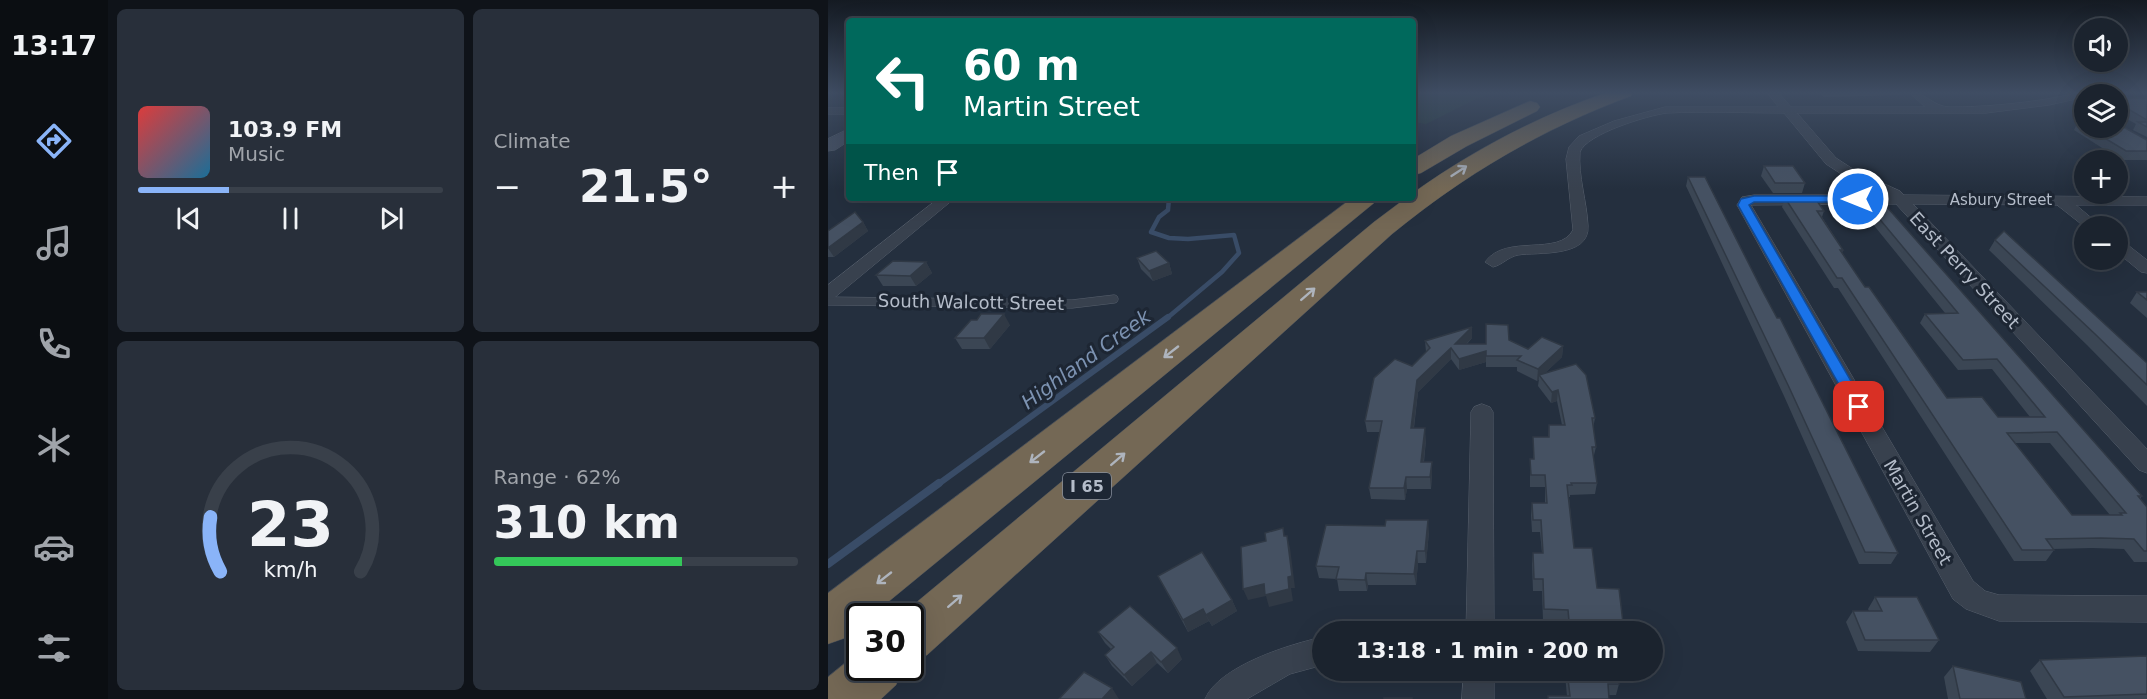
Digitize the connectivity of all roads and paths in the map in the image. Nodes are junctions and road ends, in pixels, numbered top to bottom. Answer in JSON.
{"nodes":[{"id":1,"x":1494,"y":125,"type":"edge"},
{"id":2,"x":1544,"y":125,"type":"edge"},
{"id":3,"x":1615,"y":125,"type":"edge"},
{"id":4,"x":1800,"y":125,"type":"edge"},
{"id":5,"x":846,"y":136,"type":"edge"},
{"id":6,"x":846,"y":143,"type":"edge"},
{"id":7,"x":828,"y":146,"type":"edge"},
{"id":8,"x":1416,"y":166,"type":"edge"},
{"id":9,"x":1900,"y":199,"type":"junction"},
{"id":10,"x":1746,"y":200,"type":"joint"},
{"id":11,"x":2060,"y":200,"type":"junction"},
{"id":12,"x":944,"y":201,"type":"edge"},
{"id":13,"x":1364,"y":201,"type":"edge"},
{"id":14,"x":2147,"y":201,"type":"edge"},
{"id":15,"x":2081,"y":216,"type":"edge"},
{"id":16,"x":2128,"y":253,"type":"edge"},
{"id":17,"x":1493,"y":262,"type":"dead end"},
{"id":18,"x":2147,"y":268,"type":"edge"},
{"id":19,"x":828,"y":294,"type":"edge"},
{"id":20,"x":1114,"y":299,"type":"dead end"},
{"id":21,"x":828,"y":301,"type":"edge"},
{"id":22,"x":1482,"y":412,"type":"dead end"},
{"id":23,"x":2147,"y":464,"type":"edge"},
{"id":24,"x":2147,"y":609,"type":"edge"},
{"id":25,"x":1480,"y":621,"type":"edge"},
{"id":26,"x":828,"y":622,"type":"edge"},
{"id":27,"x":924,"y":627,"type":"edge"},
{"id":28,"x":1312,"y":654,"type":"edge"},
{"id":29,"x":863,"y":681,"type":"edge"},
{"id":30,"x":1479,"y":681,"type":"edge"},
{"id":31,"x":842,"y":699,"type":"edge"},
{"id":32,"x":1221,"y":699,"type":"edge"},
{"id":33,"x":1478,"y":699,"type":"edge"}],
"edges":[{"from":1,"to":8,"type":"highway"},
{"from":27,"to":2,"type":"highway","number":"I 65","one_way":true},
{"from":3,"to":17,"type":"street"},
{"from":4,"to":9,"type":"street","name":"East Perry Street"},
{"from":5,"to":7,"type":"street"},
{"from":6,"to":7,"type":"street"},
{"from":9,"to":10,"type":"street","name":"Asbury Street"},
{"from":9,"to":11,"type":"street","name":"Asbury Street"},
{"from":9,"to":23,"type":"street","name":"East Perry Street"},
{"from":10,"to":24,"type":"street","name":"Martin Street"},
{"from":11,"to":14,"type":"street","name":"Asbury Street"},
{"from":11,"to":15,"type":"street"},
{"from":12,"to":19,"type":"street"},
{"from":13,"to":26,"type":"highway","one_way":true},
{"from":16,"to":18,"type":"street"},
{"from":20,"to":21,"type":"lane","name":"South Walcott Street"},
{"from":22,"to":25,"type":"street"},
{"from":28,"to":32,"type":"street"},
{"from":29,"to":31,"type":"highway"},
{"from":30,"to":33,"type":"street"}]}
